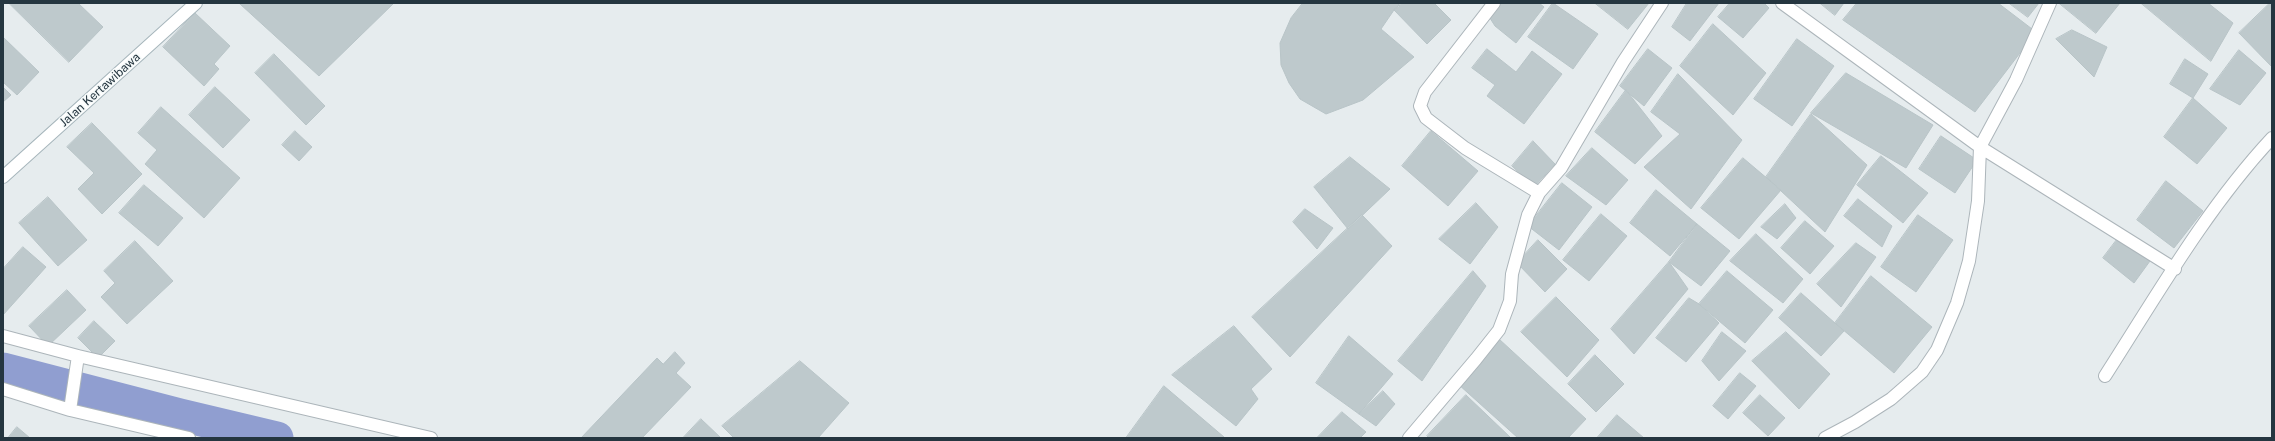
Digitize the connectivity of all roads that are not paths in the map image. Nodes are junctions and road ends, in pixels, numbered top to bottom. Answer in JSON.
{"nodes":[{"id":1,"x":196,"y":3,"type":"edge"},
{"id":2,"x":1494,"y":3,"type":"edge"},
{"id":3,"x":1662,"y":3,"type":"edge"},
{"id":4,"x":1782,"y":3,"type":"edge"},
{"id":5,"x":2050,"y":3,"type":"edge"},
{"id":6,"x":2272,"y":138,"type":"edge"},
{"id":7,"x":1980,"y":147,"type":"junction"},
{"id":8,"x":3,"y":177,"type":"edge"},
{"id":9,"x":1539,"y":193,"type":"junction"},
{"id":10,"x":2175,"y":269,"type":"junction"},
{"id":11,"x":3,"y":336,"type":"edge"},
{"id":12,"x":78,"y":356,"type":"junction"},
{"id":13,"x":2105,"y":376,"type":"dead end"},
{"id":14,"x":3,"y":390,"type":"edge"},
{"id":15,"x":70,"y":407,"type":"junction"},
{"id":16,"x":189,"y":438,"type":"edge"},
{"id":17,"x":431,"y":438,"type":"edge"},
{"id":18,"x":1409,"y":438,"type":"edge"},
{"id":19,"x":1825,"y":438,"type":"edge"}],
"edges":[{"from":1,"to":8,"type":"street","name":"Jalan Kertawibawa"},
{"from":2,"to":9,"type":"street"},
{"from":3,"to":9,"type":"street"},
{"from":4,"to":7,"type":"street"},
{"from":5,"to":7,"type":"street"},
{"from":6,"to":10,"type":"street"},
{"from":7,"to":10,"type":"street"},
{"from":7,"to":19,"type":"street"},
{"from":9,"to":18,"type":"street"},
{"from":10,"to":13,"type":"street"},
{"from":11,"to":12,"type":"street"},
{"from":12,"to":15,"type":"street"},
{"from":12,"to":17,"type":"street"},
{"from":14,"to":15,"type":"street"},
{"from":15,"to":16,"type":"street"}]}
